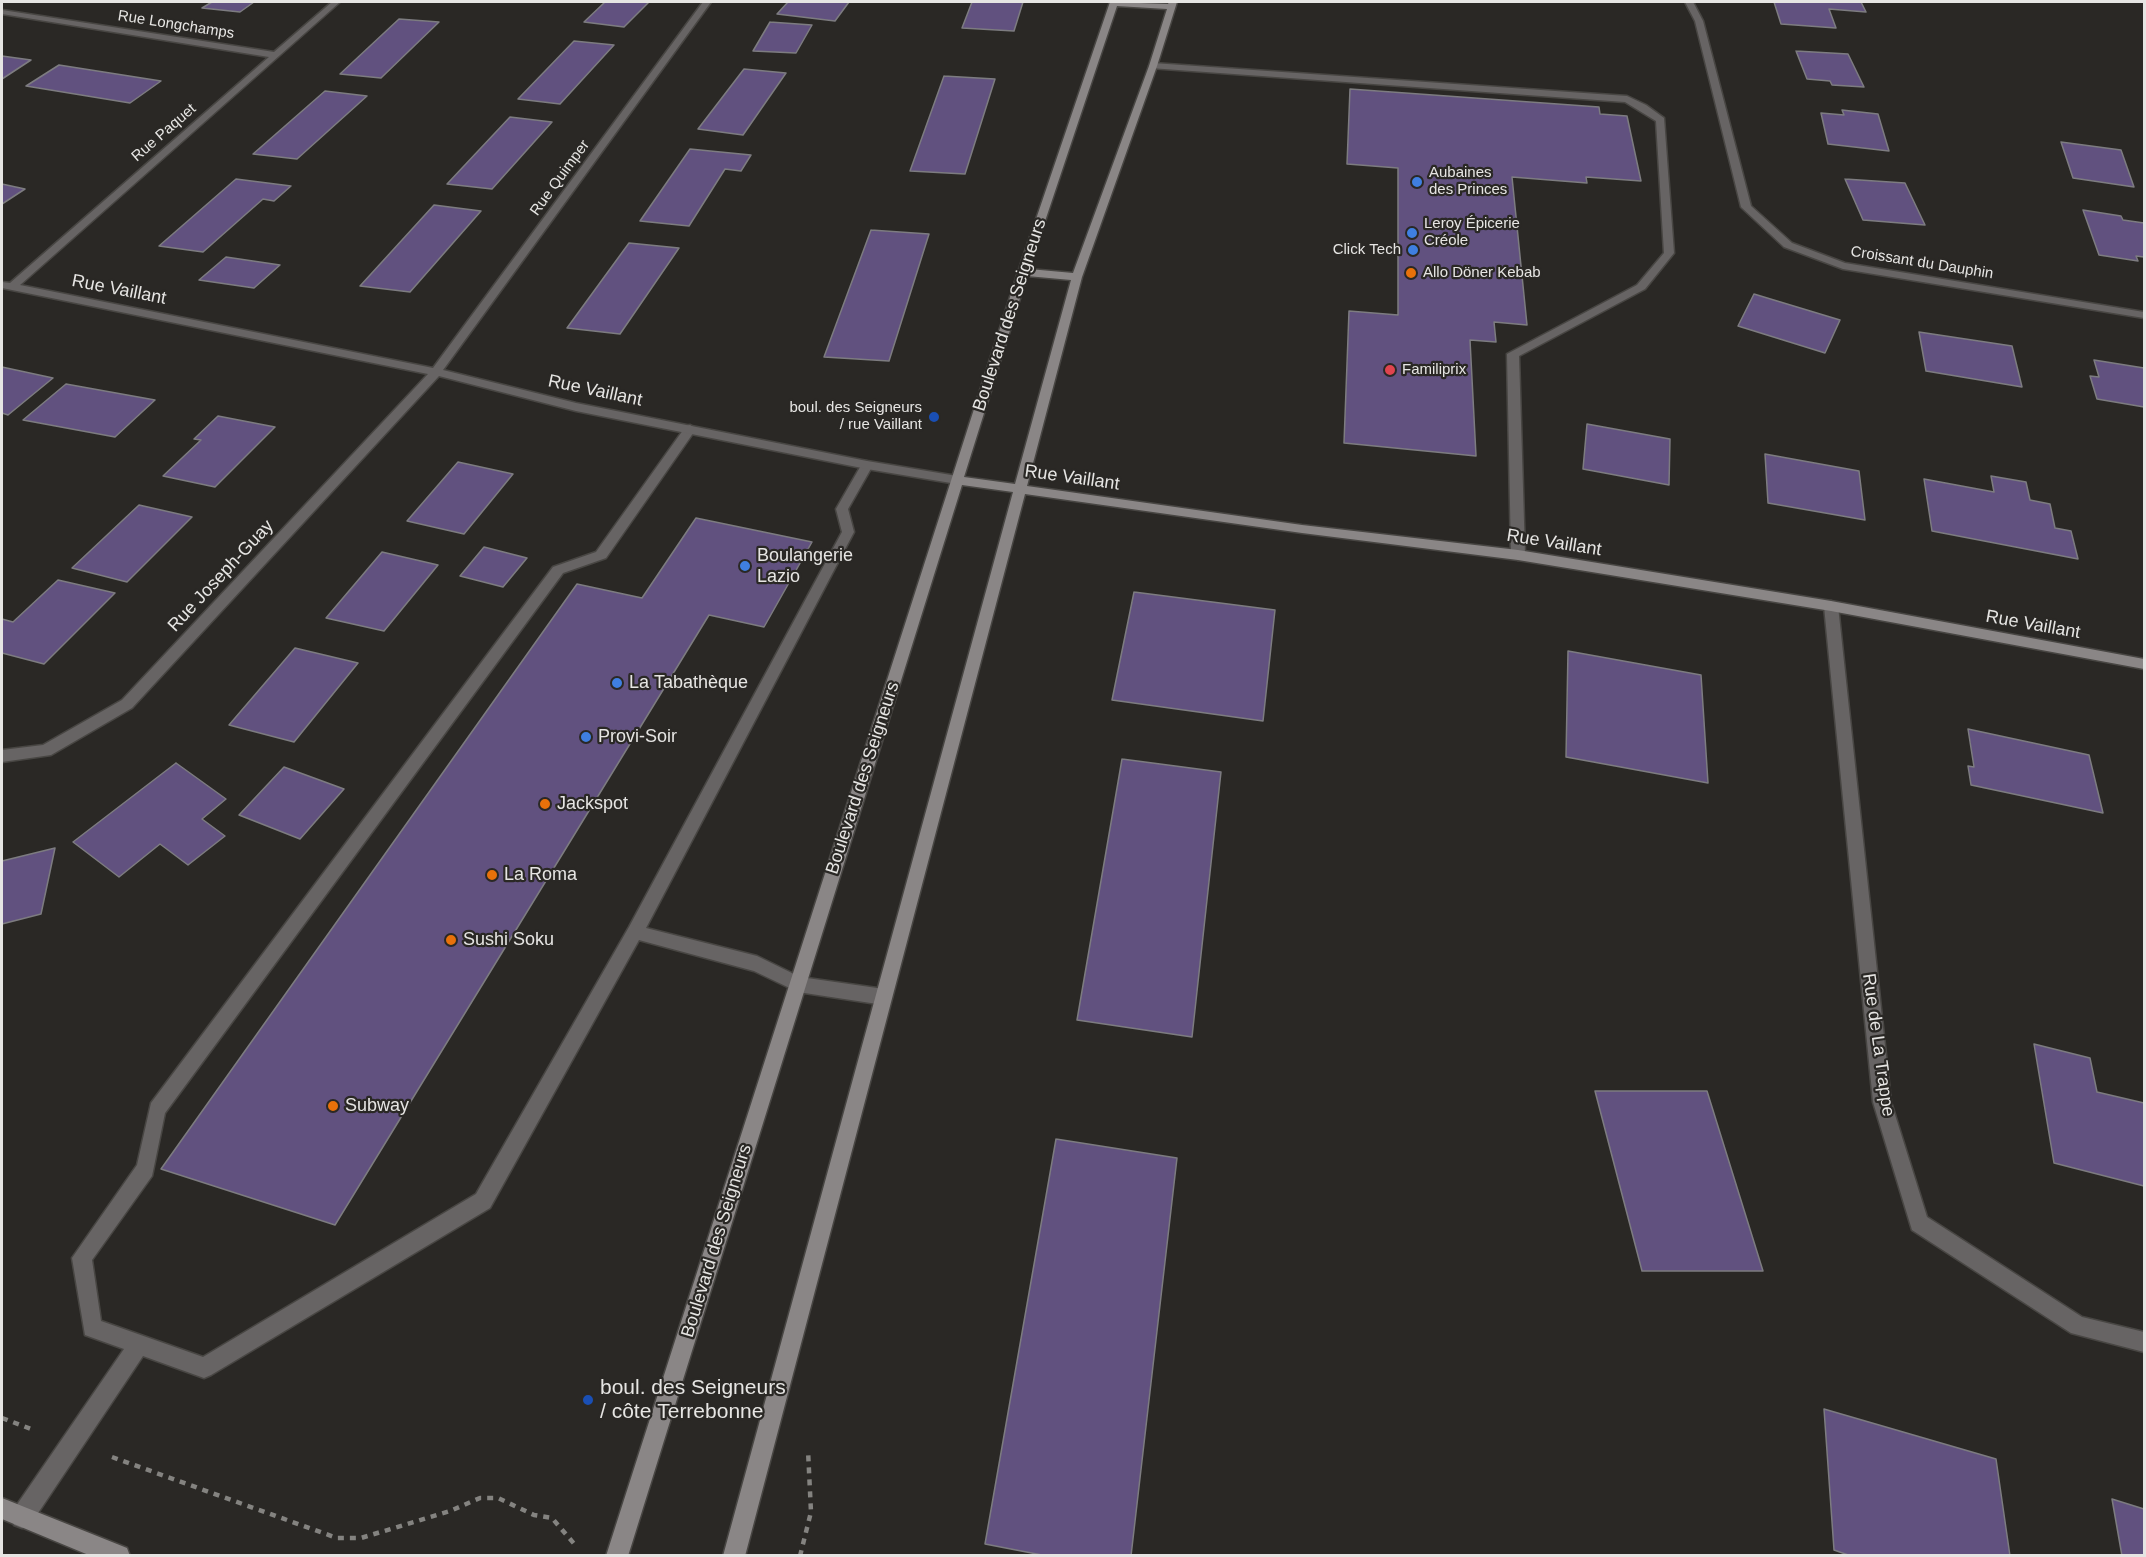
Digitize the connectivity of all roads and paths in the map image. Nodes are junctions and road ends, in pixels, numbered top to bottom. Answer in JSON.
{"nodes":[{"id":1,"x":336,"y":2,"type":"edge"},
{"id":2,"x":707,"y":2,"type":"edge"},
{"id":3,"x":1113,"y":2,"type":"edge"},
{"id":4,"x":1689,"y":2,"type":"edge"},
{"id":5,"x":1172,"y":4,"type":"edge"},
{"id":6,"x":2,"y":12,"type":"edge"},
{"id":7,"x":275,"y":54,"type":"junction"},
{"id":8,"x":1153,"y":66,"type":"junction"},
{"id":9,"x":1023,"y":272,"type":"junction"},
{"id":10,"x":1077,"y":277,"type":"junction"},
{"id":11,"x":7,"y":286,"type":"edge"},
{"id":12,"x":2145,"y":315,"type":"edge"},
{"id":13,"x":436,"y":372,"type":"junction"},
{"id":14,"x":690,"y":429,"type":"junction"},
{"id":15,"x":867,"y":465,"type":"junction"},
{"id":16,"x":957,"y":480,"type":"junction"},
{"id":17,"x":1021,"y":489,"type":"junction"},
{"id":18,"x":1518,"y":555,"type":"junction"},
{"id":19,"x":1831,"y":606,"type":"junction"},
{"id":20,"x":2145,"y":664,"type":"edge"},
{"id":21,"x":2,"y":756,"type":"edge"},
{"id":22,"x":635,"y":932,"type":"junction"},
{"id":23,"x":798,"y":984,"type":"junction"},
{"id":24,"x":885,"y":997,"type":"junction"},
{"id":25,"x":2145,"y":1342,"type":"edge"},
{"id":26,"x":139,"y":1345,"type":"junction"},
{"id":27,"x":168,"y":1476,"type":"dead end"},
{"id":28,"x":811,"y":1512,"type":"dead end"},
{"id":29,"x":12,"y":1513,"type":"edge"},
{"id":30,"x":578,"y":1548,"type":"dead end"},
{"id":31,"x":119,"y":1556,"type":"edge"},
{"id":32,"x":617,"y":1556,"type":"edge"},
{"id":33,"x":734,"y":1556,"type":"edge"},
{"id":34,"x":800,"y":1556,"type":"edge"}],
"edges":[{"from":1,"to":7,"type":"street","name":"Rue Paquet"},
{"from":2,"to":13,"type":"street","name":"Rue Quimper"},
{"from":3,"to":5,"type":"street"},
{"from":3,"to":9,"type":"street","name":"Boulevard des Seigneurs"},
{"from":4,"to":12,"type":"street","name":"Croissant du Dauphin"},
{"from":5,"to":8,"type":"street"},
{"from":6,"to":7,"type":"street","name":"Rue Longchamps"},
{"from":7,"to":11,"type":"street","name":"Rue Paquet"},
{"from":8,"to":10,"type":"street"},
{"from":8,"to":18,"type":"street"},
{"from":9,"to":10,"type":"street"},
{"from":9,"to":16,"type":"street","name":"Boulevard des Seigneurs"},
{"from":10,"to":17,"type":"street"},
{"from":11,"to":13,"type":"street","name":"Rue Vaillant"},
{"from":13,"to":14,"type":"street","name":"Rue Vaillant"},
{"from":13,"to":21,"type":"street","name":"Rue Joseph-Guay"},
{"from":14,"to":15,"type":"street","name":"Rue Vaillant"},
{"from":14,"to":26,"type":"street"},
{"from":15,"to":16,"type":"street","name":"Rue Vaillant"},
{"from":15,"to":22,"type":"street"},
{"from":16,"to":17,"type":"street","name":"Rue Vaillant"},
{"from":16,"to":23,"type":"street","name":"Boulevard des Seigneurs"},
{"from":17,"to":18,"type":"street","name":"Rue Vaillant"},
{"from":17,"to":24,"type":"street"},
{"from":18,"to":19,"type":"street","name":"Rue Vaillant"},
{"from":19,"to":20,"type":"street","name":"Rue Vaillant"},
{"from":19,"to":25,"type":"street","name":"Rue de La Trappe"},
{"from":22,"to":23,"type":"street"},
{"from":22,"to":26,"type":"street"},
{"from":23,"to":24,"type":"street"},
{"from":23,"to":32,"type":"street","name":"Boulevard des Seigneurs"},
{"from":24,"to":33,"type":"street"},
{"from":26,"to":29,"type":"street"},
{"from":27,"to":30,"type":"path"},
{"from":28,"to":34,"type":"path"},
{"from":29,"to":31,"type":"street"}]}
